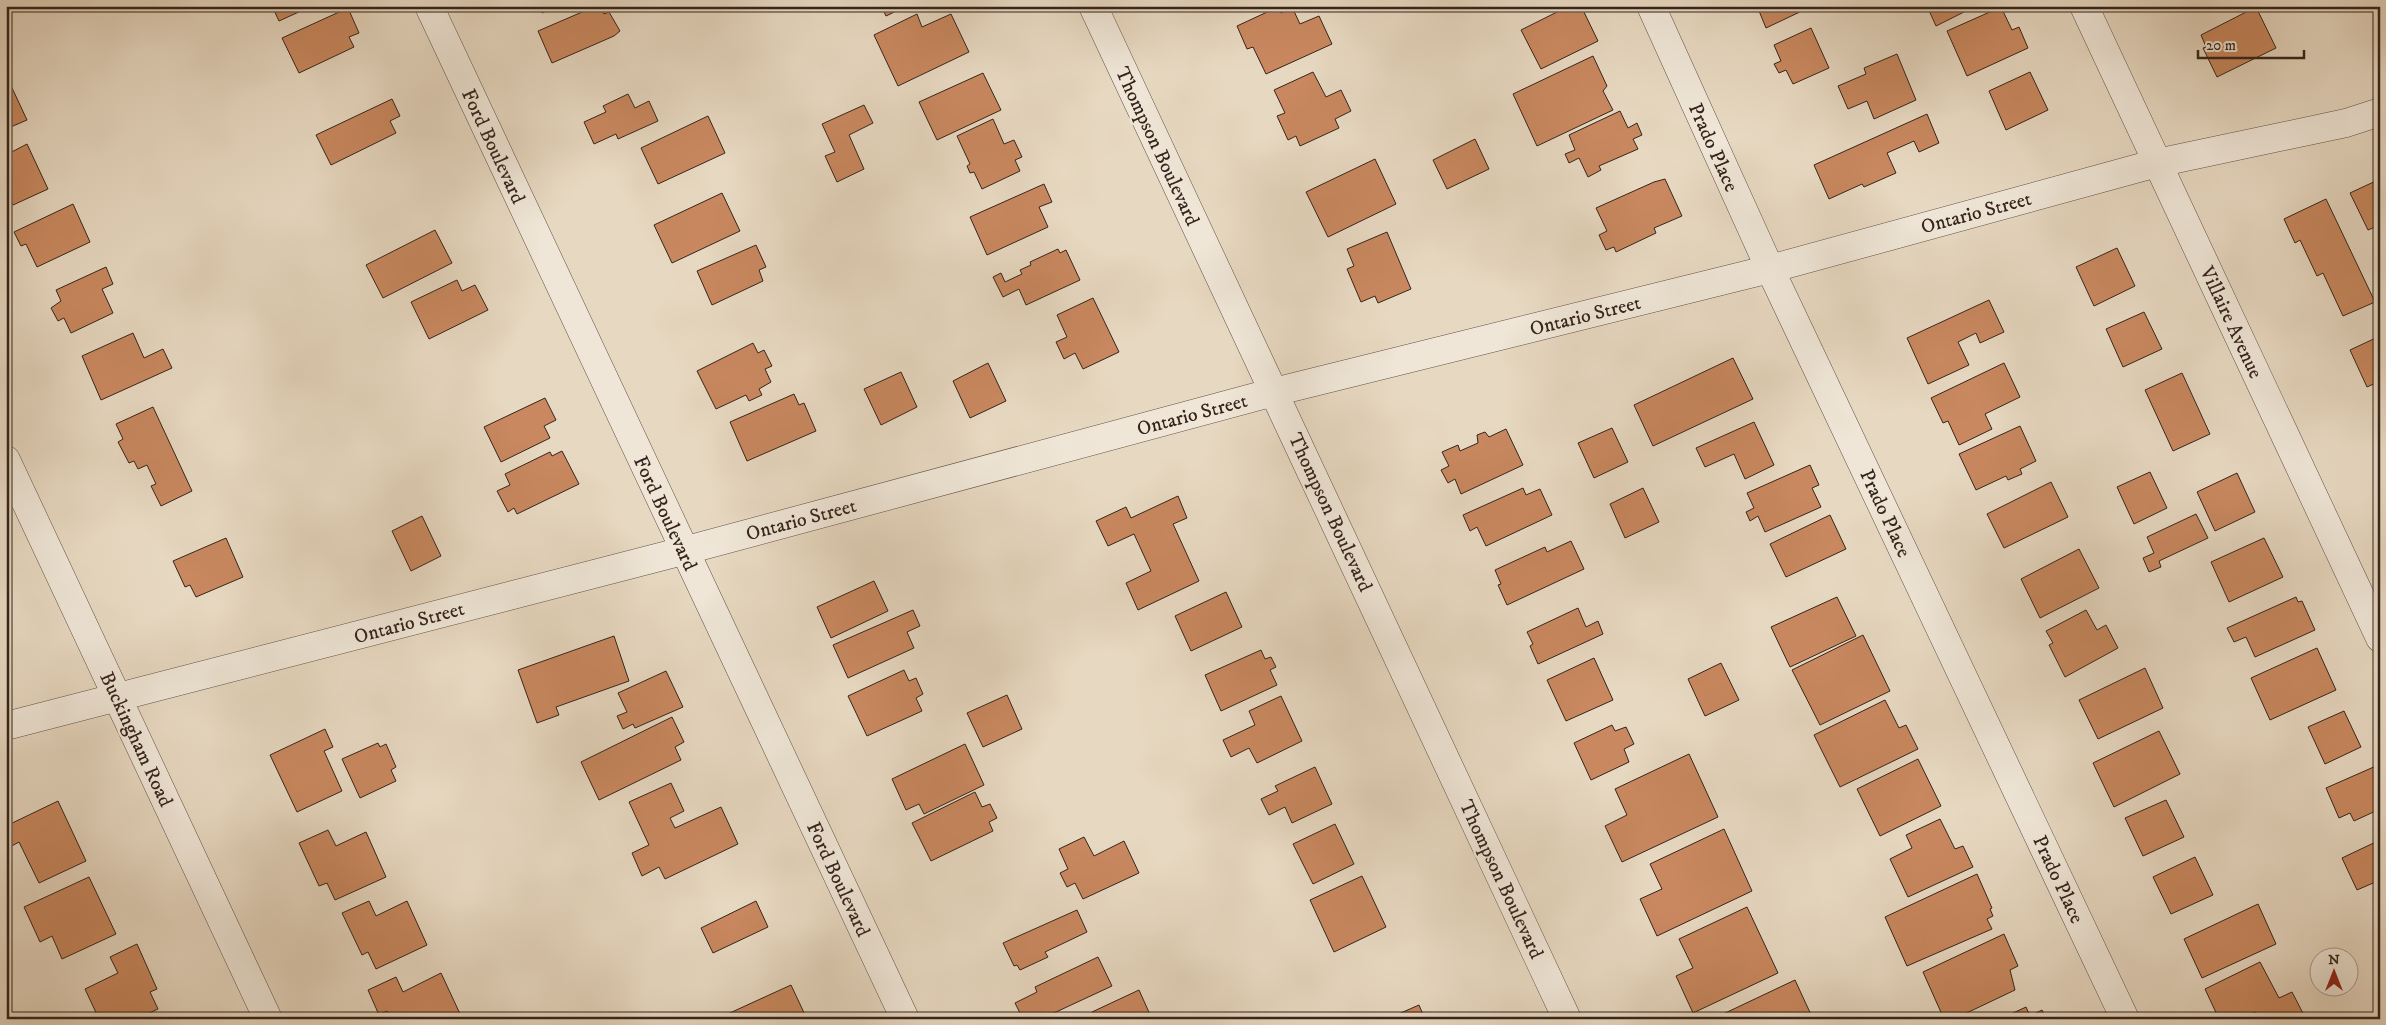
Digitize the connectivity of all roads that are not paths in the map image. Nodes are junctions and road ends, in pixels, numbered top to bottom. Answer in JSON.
{"nodes":[{"id":1,"x":428,"y":6,"type":"edge"},
{"id":2,"x":1093,"y":6,"type":"edge"},
{"id":3,"x":1651,"y":6,"type":"edge"},
{"id":4,"x":2084,"y":6,"type":"edge"},
{"id":5,"x":2380,"y":112,"type":"edge"},
{"id":6,"x":2157,"y":163,"type":"junction"},
{"id":7,"x":1770,"y":269,"type":"junction"},
{"id":8,"x":1274,"y":392,"type":"junction"},
{"id":9,"x":6,"y":460,"type":"edge"},
{"id":10,"x":683,"y":551,"type":"junction"},
{"id":11,"x":2380,"y":638,"type":"edge"},
{"id":12,"x":117,"y":698,"type":"junction"},
{"id":13,"x":6,"y":726,"type":"edge"},
{"id":14,"x":268,"y":1019,"type":"edge"},
{"id":15,"x":905,"y":1019,"type":"edge"},
{"id":16,"x":1567,"y":1019,"type":"edge"},
{"id":17,"x":2125,"y":1019,"type":"edge"}],
"edges":[{"from":1,"to":10,"type":"street","name":"Ford Boulevard"},
{"from":2,"to":8,"type":"street","name":"Thompson Boulevard"},
{"from":3,"to":7,"type":"street","name":"Prado Place"},
{"from":4,"to":6,"type":"street","name":"Villaire Avenue"},
{"from":5,"to":6,"type":"street","name":"Ontario Street"},
{"from":6,"to":7,"type":"street","name":"Ontario Street"},
{"from":6,"to":11,"type":"street","name":"Villaire Avenue"},
{"from":7,"to":8,"type":"street","name":"Ontario Street"},
{"from":7,"to":17,"type":"street","name":"Prado Place"},
{"from":8,"to":10,"type":"street","name":"Ontario Street"},
{"from":8,"to":16,"type":"street","name":"Thompson Boulevard"},
{"from":9,"to":12,"type":"street","name":"Buckingham Road"},
{"from":10,"to":12,"type":"street","name":"Ontario Street"},
{"from":10,"to":15,"type":"street","name":"Ford Boulevard"},
{"from":12,"to":13,"type":"street","name":"Ontario Street"},
{"from":12,"to":14,"type":"street","name":"Buckingham Road"}]}
